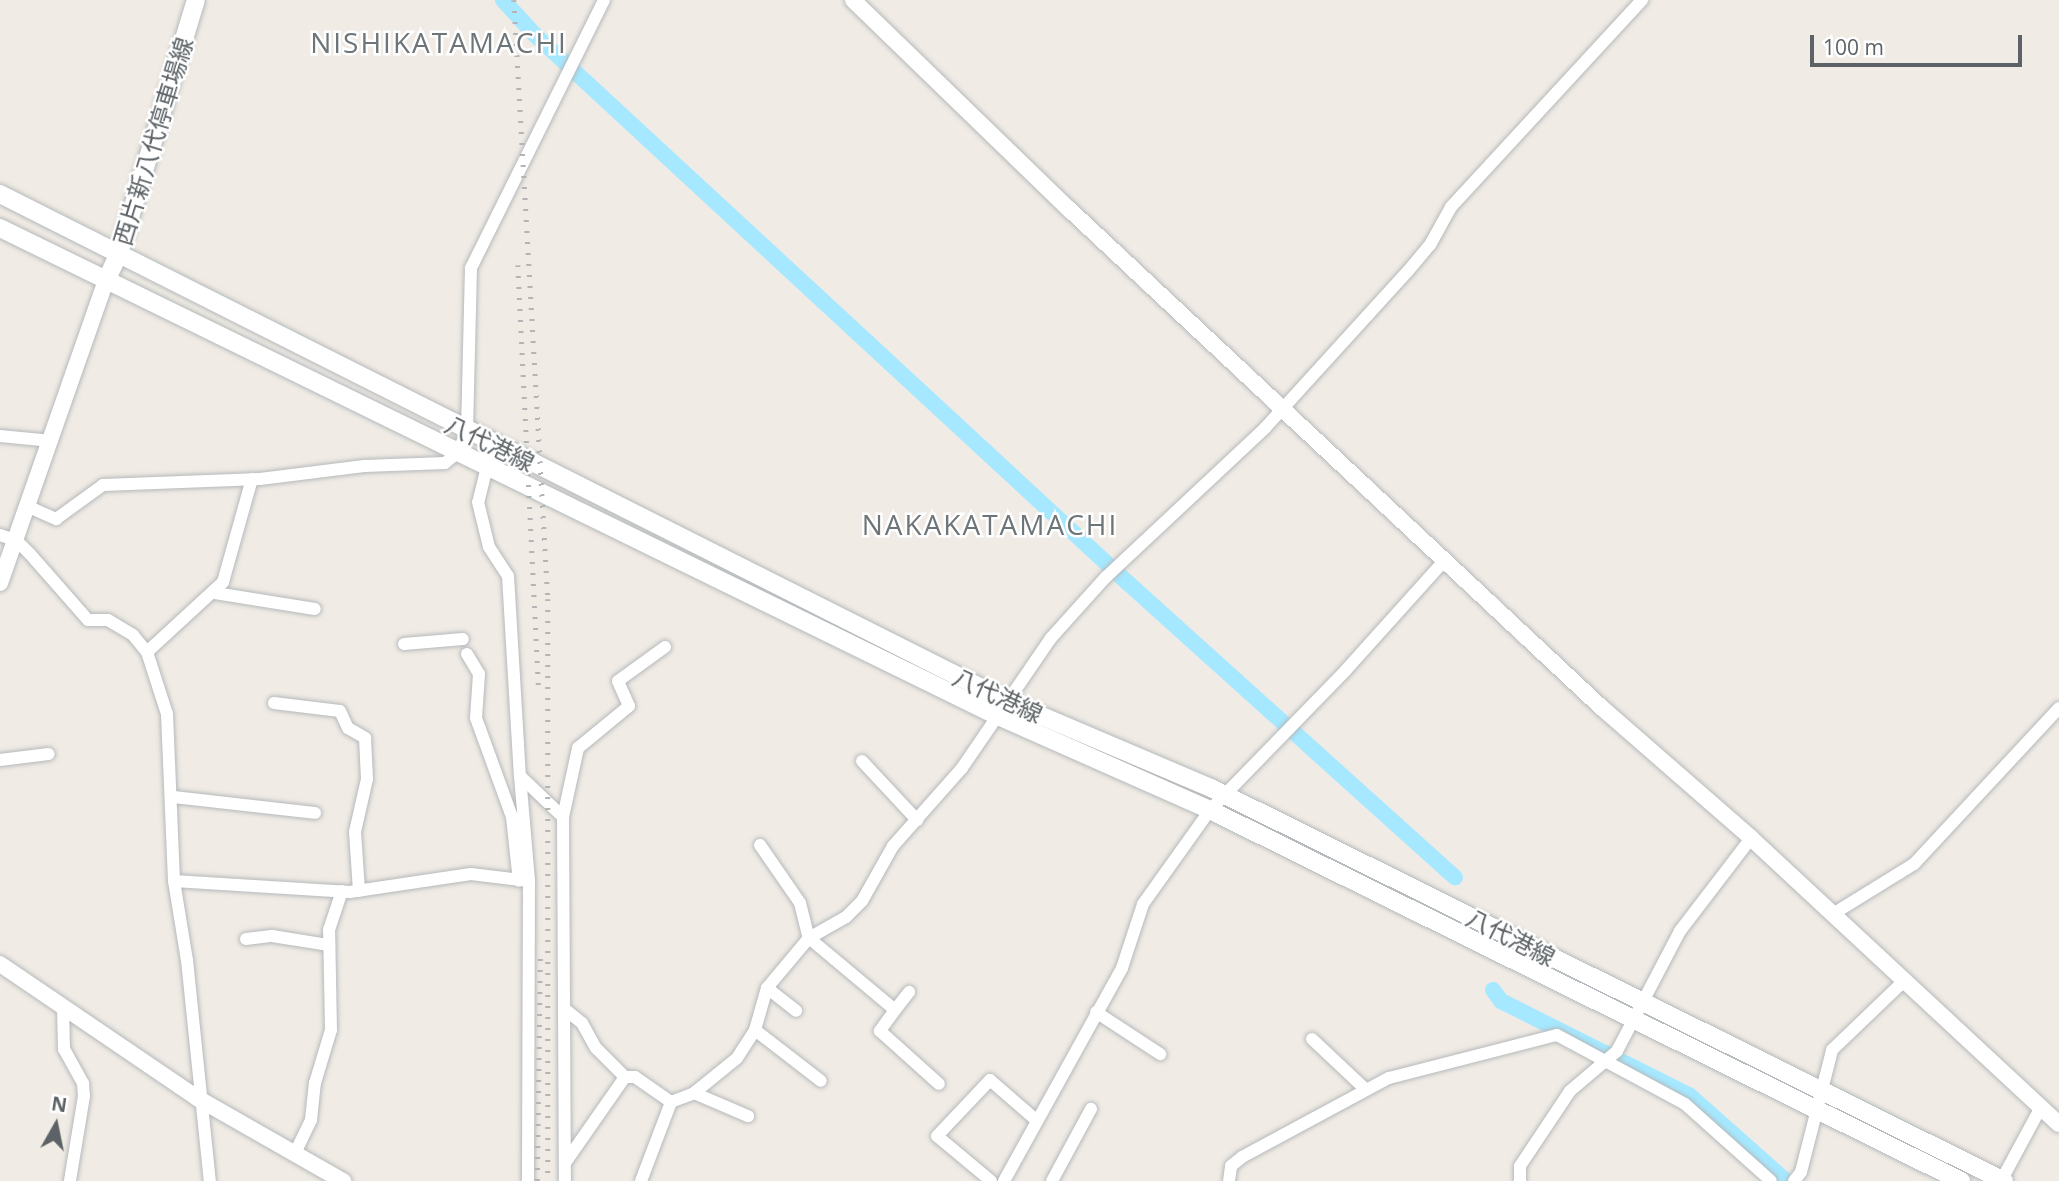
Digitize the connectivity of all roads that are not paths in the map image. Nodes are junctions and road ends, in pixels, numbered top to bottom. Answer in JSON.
{"nodes":[{"id":1,"x":196,"y":0,"type":"edge"},
{"id":2,"x":604,"y":0,"type":"edge"},
{"id":3,"x":853,"y":0,"type":"edge"},
{"id":4,"x":1642,"y":0,"type":"edge"},
{"id":5,"x":0,"y":194,"type":"edge"},
{"id":6,"x":0,"y":228,"type":"edge"},
{"id":7,"x":120,"y":253,"type":"junction"},
{"id":8,"x":106,"y":281,"type":"junction"},
{"id":9,"x":1281,"y":406,"type":"junction"},
{"id":10,"x":467,"y":431,"type":"junction"},
{"id":11,"x":0,"y":436,"type":"edge"},
{"id":12,"x":52,"y":441,"type":"junction"},
{"id":13,"x":488,"y":441,"type":"junction"},
{"id":14,"x":458,"y":452,"type":"junction"},
{"id":15,"x":487,"y":467,"type":"junction"},
{"id":16,"x":253,"y":479,"type":"junction"},
{"id":17,"x":29,"y":507,"type":"junction"},
{"id":18,"x":0,"y":535,"type":"edge"},
{"id":19,"x":17,"y":541,"type":"junction"},
{"id":20,"x":1445,"y":560,"type":"junction"},
{"id":21,"x":0,"y":583,"type":"edge"},
{"id":22,"x":215,"y":593,"type":"junction"},
{"id":23,"x":315,"y":609,"type":"dead end"},
{"id":24,"x":463,"y":639,"type":"dead end"},
{"id":25,"x":404,"y":644,"type":"dead end"},
{"id":26,"x":665,"y":647,"type":"dead end"},
{"id":27,"x":147,"y":652,"type":"junction"},
{"id":28,"x":467,"y":654,"type":"dead end"},
{"id":29,"x":274,"y":703,"type":"dead end"},
{"id":30,"x":2059,"y":708,"type":"edge"},
{"id":31,"x":1004,"y":709,"type":"junction"},
{"id":32,"x":49,"y":754,"type":"dead end"},
{"id":33,"x":0,"y":760,"type":"edge"},
{"id":34,"x":862,"y":761,"type":"dead end"},
{"id":35,"x":520,"y":776,"type":"junction"},
{"id":36,"x":1224,"y":795,"type":"junction"},
{"id":37,"x":173,"y":797,"type":"junction"},
{"id":38,"x":1210,"y":810,"type":"junction"},
{"id":39,"x":315,"y":813,"type":"dead end"},
{"id":40,"x":563,"y":817,"type":"junction"},
{"id":41,"x":917,"y":820,"type":"junction"},
{"id":42,"x":1751,"y":838,"type":"junction"},
{"id":43,"x":760,"y":845,"type":"dead end"},
{"id":44,"x":174,"y":881,"type":"junction"},
{"id":45,"x":524,"y":881,"type":"junction"},
{"id":46,"x":342,"y":891,"type":"junction"},
{"id":47,"x":359,"y":891,"type":"junction"},
{"id":48,"x":1833,"y":914,"type":"junction"},
{"id":49,"x":809,"y":938,"type":"junction"},
{"id":50,"x":246,"y":939,"type":"dead end"},
{"id":51,"x":328,"y":945,"type":"junction"},
{"id":52,"x":0,"y":964,"type":"edge"},
{"id":53,"x":1904,"y":981,"type":"junction"},
{"id":54,"x":767,"y":988,"type":"junction"},
{"id":55,"x":909,"y":992,"type":"dead end"},
{"id":56,"x":64,"y":1006,"type":"junction"},
{"id":57,"x":895,"y":1010,"type":"junction"},
{"id":58,"x":1638,"y":1010,"type":"junction"},
{"id":59,"x":567,"y":1011,"type":"junction"},
{"id":60,"x":796,"y":1011,"type":"dead end"},
{"id":61,"x":1096,"y":1012,"type":"junction"},
{"id":62,"x":755,"y":1030,"type":"junction"},
{"id":63,"x":1312,"y":1039,"type":"dead end"},
{"id":64,"x":1160,"y":1054,"type":"dead end"},
{"id":65,"x":1603,"y":1060,"type":"junction"},
{"id":66,"x":625,"y":1077,"type":"junction"},
{"id":67,"x":821,"y":1081,"type":"dead end"},
{"id":68,"x":939,"y":1084,"type":"dead end"},
{"id":69,"x":1822,"y":1088,"type":"junction"},
{"id":70,"x":1365,"y":1089,"type":"junction"},
{"id":71,"x":694,"y":1093,"type":"junction"},
{"id":72,"x":199,"y":1099,"type":"junction"},
{"id":73,"x":671,"y":1102,"type":"junction"},
{"id":74,"x":2041,"y":1107,"type":"junction"},
{"id":75,"x":1091,"y":1109,"type":"dead end"},
{"id":76,"x":1817,"y":1109,"type":"junction"},
{"id":77,"x":748,"y":1115,"type":"dead end"},
{"id":78,"x":1036,"y":1120,"type":"junction"},
{"id":79,"x":2059,"y":1124,"type":"edge"},
{"id":80,"x":295,"y":1153,"type":"junction"},
{"id":81,"x":565,"y":1163,"type":"junction"},
{"id":82,"x":1798,"y":1176,"type":"edge"},
{"id":83,"x":70,"y":1181,"type":"edge"},
{"id":84,"x":210,"y":1181,"type":"edge"},
{"id":85,"x":343,"y":1181,"type":"edge"},
{"id":86,"x":528,"y":1181,"type":"edge"},
{"id":87,"x":565,"y":1181,"type":"edge"},
{"id":88,"x":641,"y":1181,"type":"edge"},
{"id":89,"x":991,"y":1181,"type":"edge"},
{"id":90,"x":1004,"y":1181,"type":"edge"},
{"id":91,"x":1052,"y":1181,"type":"edge"},
{"id":92,"x":1229,"y":1181,"type":"edge"},
{"id":93,"x":1520,"y":1181,"type":"edge"},
{"id":94,"x":1771,"y":1181,"type":"edge"},
{"id":95,"x":1961,"y":1181,"type":"edge"},
{"id":96,"x":2002,"y":1181,"type":"edge"}],
"edges":[{"from":1,"to":7,"type":"main road","name":"西片新八代停車場線"},
{"from":2,"to":10,"type":"street"},
{"from":3,"to":9,"type":"street"},
{"from":4,"to":9,"type":"street"},
{"from":5,"to":7,"type":"main road","name":"八代港線"},
{"from":6,"to":8,"type":"main road","name":"八代港線"},
{"from":7,"to":8,"type":"main road","name":"西片新八代停車場線"},
{"from":7,"to":10,"type":"main road","name":"八代港線"},
{"from":8,"to":12,"type":"street"},
{"from":8,"to":14,"type":"main road","name":"八代港線"},
{"from":9,"to":20,"type":"street"},
{"from":9,"to":31,"type":"street"},
{"from":10,"to":13,"type":"main road","name":"八代港線"},
{"from":10,"to":14,"type":"street"},
{"from":11,"to":12,"type":"street"},
{"from":12,"to":17,"type":"street"},
{"from":13,"to":15,"type":"street"},
{"from":13,"to":31,"type":"main road","name":"八代港線"},
{"from":14,"to":15,"type":"main road","name":"八代港線"},
{"from":14,"to":16,"type":"street"},
{"from":15,"to":31,"type":"main road","name":"八代港線"},
{"from":15,"to":35,"type":"street"},
{"from":16,"to":17,"type":"street"},
{"from":16,"to":22,"type":"street"},
{"from":17,"to":19,"type":"street"},
{"from":18,"to":19,"type":"street"},
{"from":19,"to":21,"type":"street"},
{"from":19,"to":27,"type":"street"},
{"from":20,"to":36,"type":"street"},
{"from":20,"to":42,"type":"street"},
{"from":22,"to":23,"type":"street"},
{"from":22,"to":27,"type":"street"},
{"from":24,"to":25,"type":"street"},
{"from":26,"to":40,"type":"street"},
{"from":27,"to":37,"type":"street"},
{"from":28,"to":45,"type":"street"},
{"from":29,"to":47,"type":"street"},
{"from":30,"to":48,"type":"street"},
{"from":31,"to":36,"type":"main road","name":"八代港線"},
{"from":31,"to":38,"type":"main road","name":"八代港線"},
{"from":31,"to":41,"type":"street"},
{"from":32,"to":33,"type":"street"},
{"from":34,"to":41,"type":"street"},
{"from":35,"to":40,"type":"street"},
{"from":35,"to":45,"type":"street"},
{"from":36,"to":38,"type":"street"},
{"from":36,"to":58,"type":"main road","name":"八代港線"},
{"from":37,"to":39,"type":"street"},
{"from":37,"to":44,"type":"street"},
{"from":38,"to":58,"type":"main road","name":"八代港線"},
{"from":38,"to":61,"type":"street"},
{"from":40,"to":59,"type":"street"},
{"from":41,"to":49,"type":"street"},
{"from":42,"to":48,"type":"street"},
{"from":42,"to":58,"type":"street"},
{"from":43,"to":49,"type":"street"},
{"from":44,"to":46,"type":"street"},
{"from":44,"to":72,"type":"street"},
{"from":45,"to":47,"type":"street"},
{"from":45,"to":86,"type":"street"},
{"from":46,"to":47,"type":"street"},
{"from":46,"to":51,"type":"street"},
{"from":48,"to":53,"type":"street"},
{"from":49,"to":54,"type":"street"},
{"from":49,"to":57,"type":"street"},
{"from":50,"to":51,"type":"street"},
{"from":51,"to":80,"type":"street"},
{"from":52,"to":56,"type":"street"},
{"from":53,"to":69,"type":"street"},
{"from":53,"to":74,"type":"street"},
{"from":54,"to":60,"type":"street"},
{"from":54,"to":62,"type":"street"},
{"from":55,"to":57,"type":"street"},
{"from":56,"to":72,"type":"street"},
{"from":56,"to":83,"type":"street"},
{"from":57,"to":68,"type":"street"},
{"from":58,"to":65,"type":"street"},
{"from":58,"to":69,"type":"main road","name":"八代港線"},
{"from":58,"to":76,"type":"main road","name":"八代港線"},
{"from":59,"to":66,"type":"street"},
{"from":59,"to":81,"type":"street"},
{"from":61,"to":64,"type":"street"},
{"from":61,"to":78,"type":"street"},
{"from":62,"to":67,"type":"street"},
{"from":62,"to":71,"type":"street"},
{"from":63,"to":70,"type":"street"},
{"from":65,"to":70,"type":"street"},
{"from":65,"to":93,"type":"street"},
{"from":65,"to":94,"type":"street"},
{"from":66,"to":73,"type":"street"},
{"from":66,"to":81,"type":"street"},
{"from":69,"to":76,"type":"street"},
{"from":69,"to":96,"type":"main road","name":"八代港線"},
{"from":70,"to":92,"type":"street"},
{"from":71,"to":73,"type":"street"},
{"from":71,"to":77,"type":"street"},
{"from":72,"to":80,"type":"street"},
{"from":72,"to":84,"type":"street"},
{"from":73,"to":88,"type":"street"},
{"from":74,"to":79,"type":"street"},
{"from":74,"to":96,"type":"street"},
{"from":75,"to":91,"type":"street"},
{"from":76,"to":82,"type":"street"},
{"from":76,"to":95,"type":"main road","name":"八代港線"},
{"from":78,"to":89,"type":"street"},
{"from":78,"to":90,"type":"street"},
{"from":80,"to":85,"type":"street"},
{"from":81,"to":87,"type":"street"}]}
